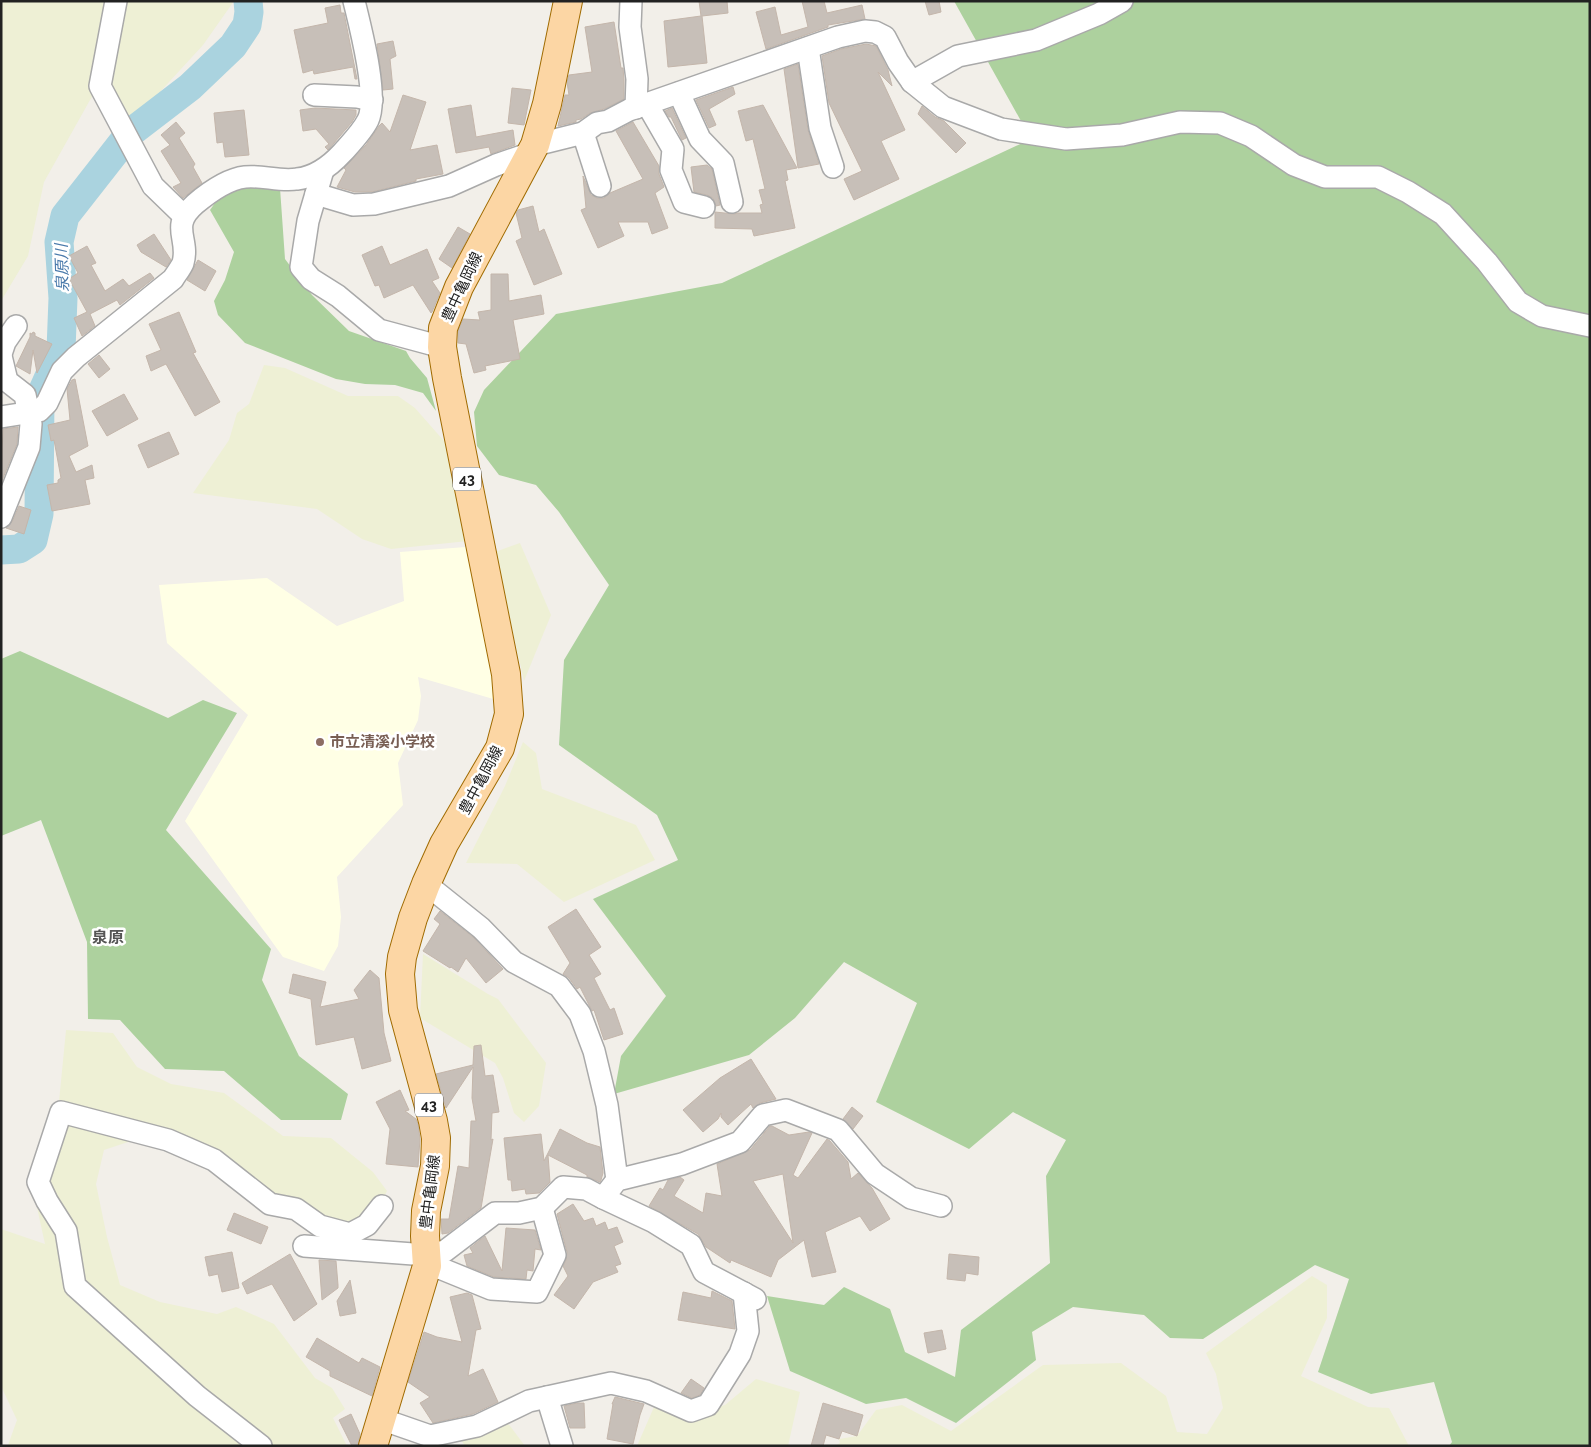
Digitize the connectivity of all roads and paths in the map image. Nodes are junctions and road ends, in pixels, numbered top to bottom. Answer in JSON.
{"nodes":[{"id":1,"x":116,"y":1,"type":"edge"},
{"id":2,"x":354,"y":1,"type":"edge"},
{"id":3,"x":568,"y":1,"type":"edge"},
{"id":4,"x":630,"y":1,"type":"edge"},
{"id":5,"x":1122,"y":1,"type":"edge"},
{"id":6,"x":808,"y":48,"type":"junction"},
{"id":7,"x":912,"y":82,"type":"junction"},
{"id":8,"x":680,"y":93,"type":"junction"},
{"id":9,"x":314,"y":95,"type":"dead end"},
{"id":10,"x":372,"y":100,"type":"junction"},
{"id":11,"x":642,"y":106,"type":"junction"},
{"id":12,"x":582,"y":133,"type":"junction"},
{"id":13,"x":533,"y":149,"type":"junction"},
{"id":14,"x":833,"y":167,"type":"dead end"},
{"id":15,"x":323,"y":170,"type":"junction"},
{"id":16,"x":600,"y":186,"type":"dead end"},
{"id":17,"x":316,"y":194,"type":"junction"},
{"id":18,"x":732,"y":202,"type":"dead end"},
{"id":19,"x":704,"y":207,"type":"dead end"},
{"id":20,"x":184,"y":216,"type":"junction"},
{"id":21,"x":16,"y":326,"type":"dead end"},
{"id":22,"x":1590,"y":326,"type":"edge"},
{"id":23,"x":442,"y":347,"type":"junction"},
{"id":24,"x":1,"y":355,"type":"edge"},
{"id":25,"x":29,"y":413,"type":"junction"},
{"id":26,"x":1,"y":417,"type":"edge"},
{"id":27,"x":1,"y":517,"type":"edge"},
{"id":28,"x":426,"y":884,"type":"junction"},
{"id":29,"x":617,"y":1180,"type":"junction"},
{"id":30,"x":603,"y":1198,"type":"junction"},
{"id":31,"x":382,"y":1206,"type":"dead end"},
{"id":32,"x":941,"y":1206,"type":"dead end"},
{"id":33,"x":542,"y":1208,"type":"junction"},
{"id":34,"x":304,"y":1246,"type":"dead end"},
{"id":35,"x":427,"y":1261,"type":"junction"},
{"id":36,"x":547,"y":1397,"type":"junction"},
{"id":37,"x":381,"y":1419,"type":"junction"},
{"id":38,"x":261,"y":1446,"type":"edge"},
{"id":39,"x":373,"y":1446,"type":"edge"},
{"id":40,"x":562,"y":1446,"type":"edge"}],
"edges":[{"from":1,"to":20,"type":"street"},
{"from":2,"to":10,"type":"street"},
{"from":3,"to":13,"type":"main road","name":"豊中亀岡線","number":"43"},
{"from":4,"to":11,"type":"street"},
{"from":5,"to":7,"type":"street"},
{"from":6,"to":7,"type":"street"},
{"from":6,"to":8,"type":"street"},
{"from":6,"to":14,"type":"street"},
{"from":7,"to":22,"type":"street"},
{"from":8,"to":11,"type":"street"},
{"from":8,"to":18,"type":"street"},
{"from":9,"to":10,"type":"street"},
{"from":10,"to":15,"type":"street"},
{"from":11,"to":12,"type":"street"},
{"from":11,"to":19,"type":"street"},
{"from":12,"to":13,"type":"street"},
{"from":12,"to":16,"type":"street"},
{"from":13,"to":17,"type":"street"},
{"from":13,"to":23,"type":"main road","name":"豊中亀岡線","number":"43"},
{"from":15,"to":17,"type":"street"},
{"from":15,"to":20,"type":"street"},
{"from":17,"to":23,"type":"street"},
{"from":20,"to":25,"type":"street"},
{"from":21,"to":24,"type":"street"},
{"from":23,"to":28,"type":"main road","name":"豊中亀岡線","number":"43"},
{"from":24,"to":25,"type":"street"},
{"from":25,"to":26,"type":"street"},
{"from":25,"to":27,"type":"street"},
{"from":28,"to":29,"type":"street"},
{"from":28,"to":35,"type":"main road","name":"豊中亀岡線","number":"43"},
{"from":29,"to":30,"type":"street"},
{"from":29,"to":32,"type":"street"},
{"from":30,"to":33,"type":"street"},
{"from":30,"to":36,"type":"street"},
{"from":31,"to":38,"type":"street"},
{"from":33,"to":35,"type":"street"},
{"from":33,"to":35,"type":"street"},
{"from":34,"to":35,"type":"street"},
{"from":35,"to":37,"type":"main road","name":"豊中亀岡線","number":"43"},
{"from":36,"to":37,"type":"street"},
{"from":36,"to":40,"type":"street"},
{"from":37,"to":39,"type":"main road","name":"豊中亀岡線","number":"43"}]}
